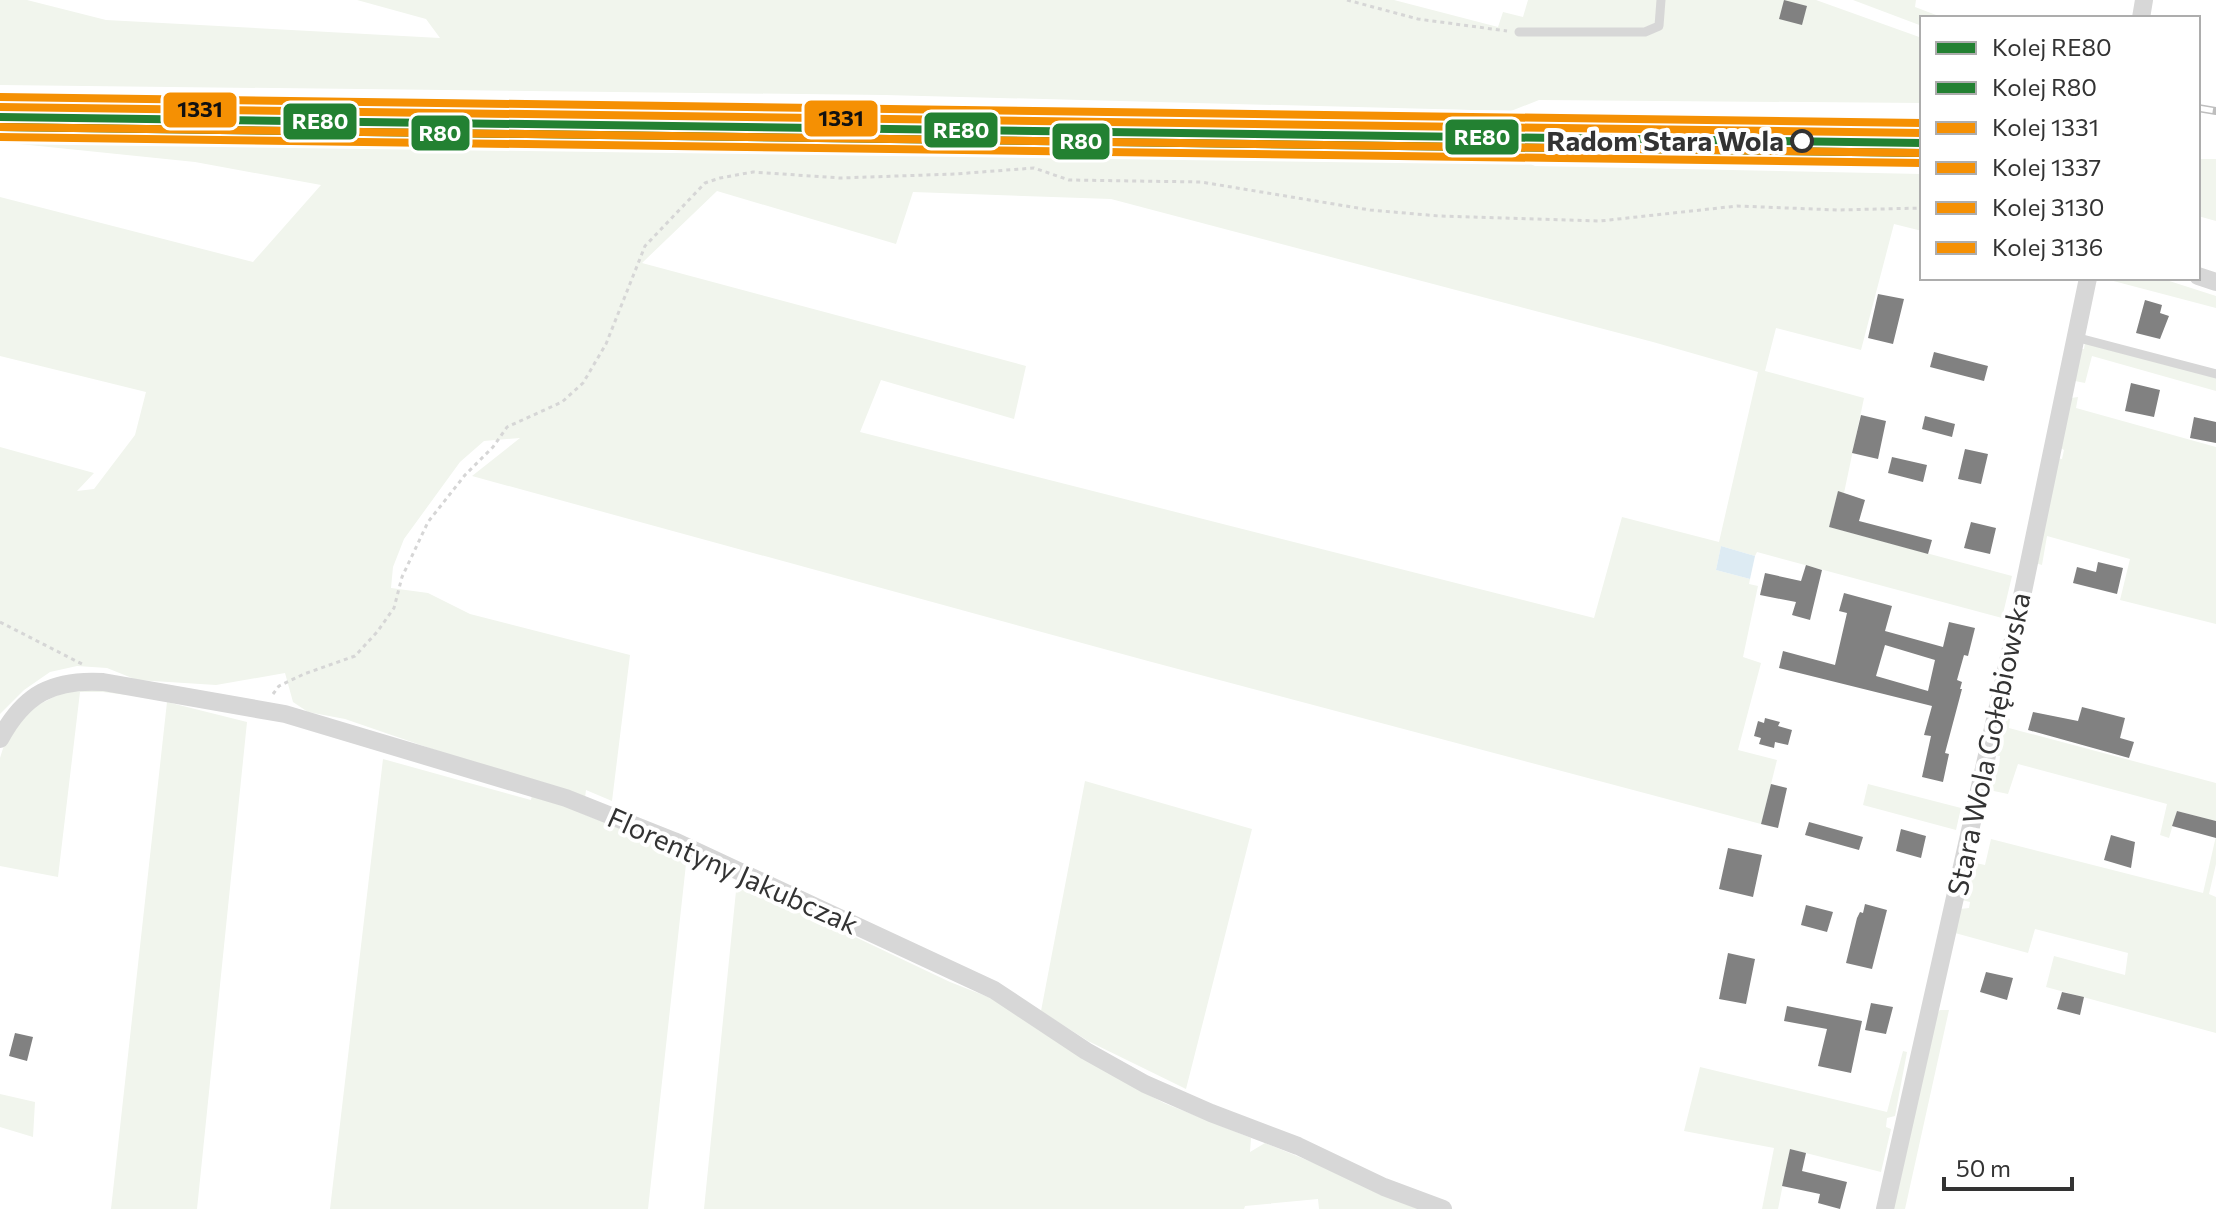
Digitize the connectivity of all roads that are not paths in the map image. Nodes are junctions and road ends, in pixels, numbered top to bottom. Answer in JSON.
{"nodes":[{"id":1,"x":1661,"y":0,"type":"edge"},
{"id":2,"x":1519,"y":32,"type":"road end"},
{"id":3,"x":2088,"y":280,"type":"edge"},
{"id":4,"x":2075,"y":337,"type":"junction"},
{"id":5,"x":2216,"y":374,"type":"edge"},
{"id":6,"x":0,"y":739,"type":"edge"},
{"id":7,"x":1443,"y":1209,"type":"edge"},
{"id":8,"x":1885,"y":1209,"type":"edge"}],
"edges":[{"from":1,"to":2,"type":"lane"},
{"from":3,"to":4,"type":"street","name":"Stara Wola Gołębiowska"},
{"from":4,"to":5,"type":"lane"},
{"from":4,"to":8,"type":"street","name":"Stara Wola Gołębiowska"},
{"from":6,"to":7,"type":"street","name":"Florentyny Jakubczak"}]}
